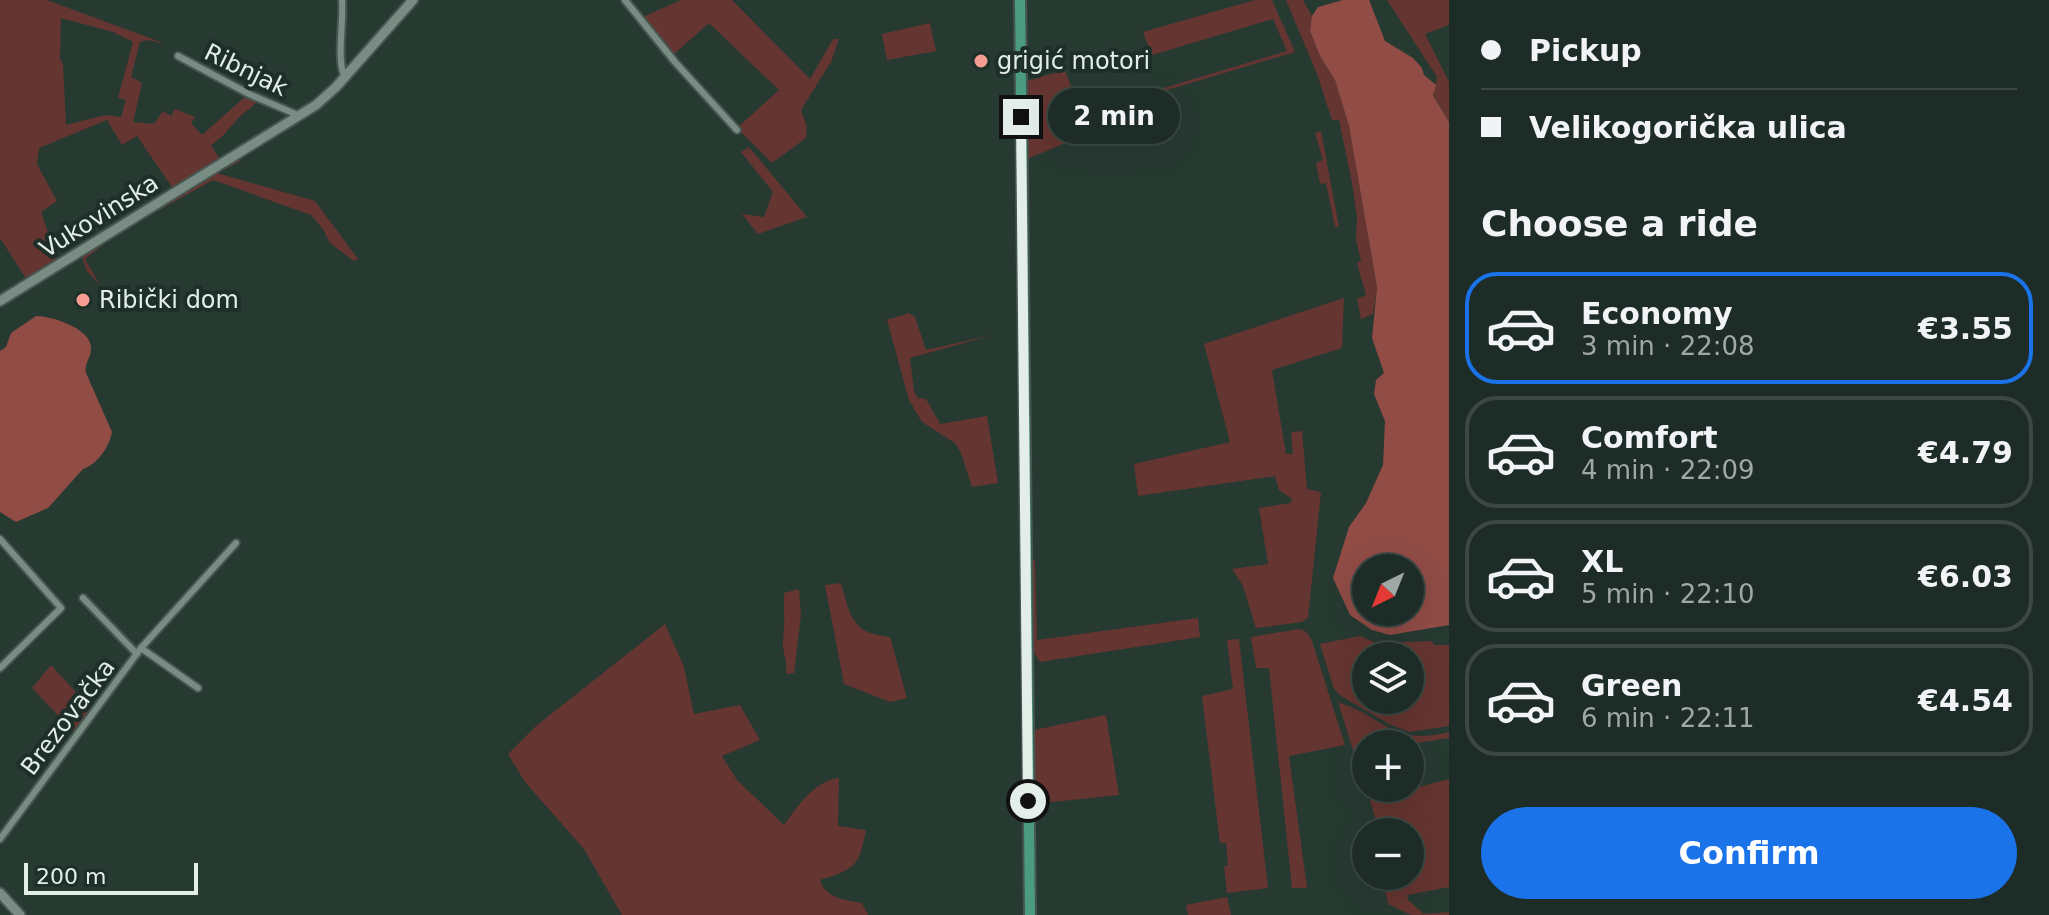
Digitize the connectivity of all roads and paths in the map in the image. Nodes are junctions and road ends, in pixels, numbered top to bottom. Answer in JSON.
{"nodes":[{"id":1,"x":342,"y":0,"type":"edge"},
{"id":2,"x":413,"y":0,"type":"edge"},
{"id":3,"x":625,"y":0,"type":"edge"},
{"id":4,"x":1020,"y":0,"type":"edge"},
{"id":5,"x":178,"y":56,"type":"dead end"},
{"id":6,"x":345,"y":77,"type":"junction"},
{"id":7,"x":300,"y":116,"type":"junction"},
{"id":8,"x":737,"y":130,"type":"dead end"},
{"id":9,"x":0,"y":301,"type":"edge"},
{"id":10,"x":0,"y":539,"type":"edge"},
{"id":11,"x":236,"y":543,"type":"dead end"},
{"id":12,"x":83,"y":598,"type":"dead end"},
{"id":13,"x":139,"y":651,"type":"junction"},
{"id":14,"x":0,"y":668,"type":"edge"},
{"id":15,"x":198,"y":688,"type":"dead end"},
{"id":16,"x":0,"y":839,"type":"edge"},
{"id":17,"x":0,"y":893,"type":"edge"},
{"id":18,"x":20,"y":915,"type":"edge"},
{"id":19,"x":1030,"y":915,"type":"edge"}],
"edges":[{"from":1,"to":6,"type":"street"},
{"from":2,"to":6,"type":"main road","name":"Vukovinska"},
{"from":3,"to":8,"type":"street"},
{"from":4,"to":19,"type":"main road"},
{"from":5,"to":7,"type":"street","name":"Ribnjak"},
{"from":6,"to":7,"type":"main road","name":"Vukovinska"},
{"from":7,"to":9,"type":"main road","name":"Vukovinska"},
{"from":10,"to":14,"type":"street"},
{"from":11,"to":13,"type":"street","name":"Brezovačka"},
{"from":12,"to":13,"type":"street","name":"Brezovačka"},
{"from":13,"to":15,"type":"street","name":"Brezovačka"},
{"from":13,"to":16,"type":"street","name":"Brezovačka"},
{"from":17,"to":18,"type":"main road"}]}
